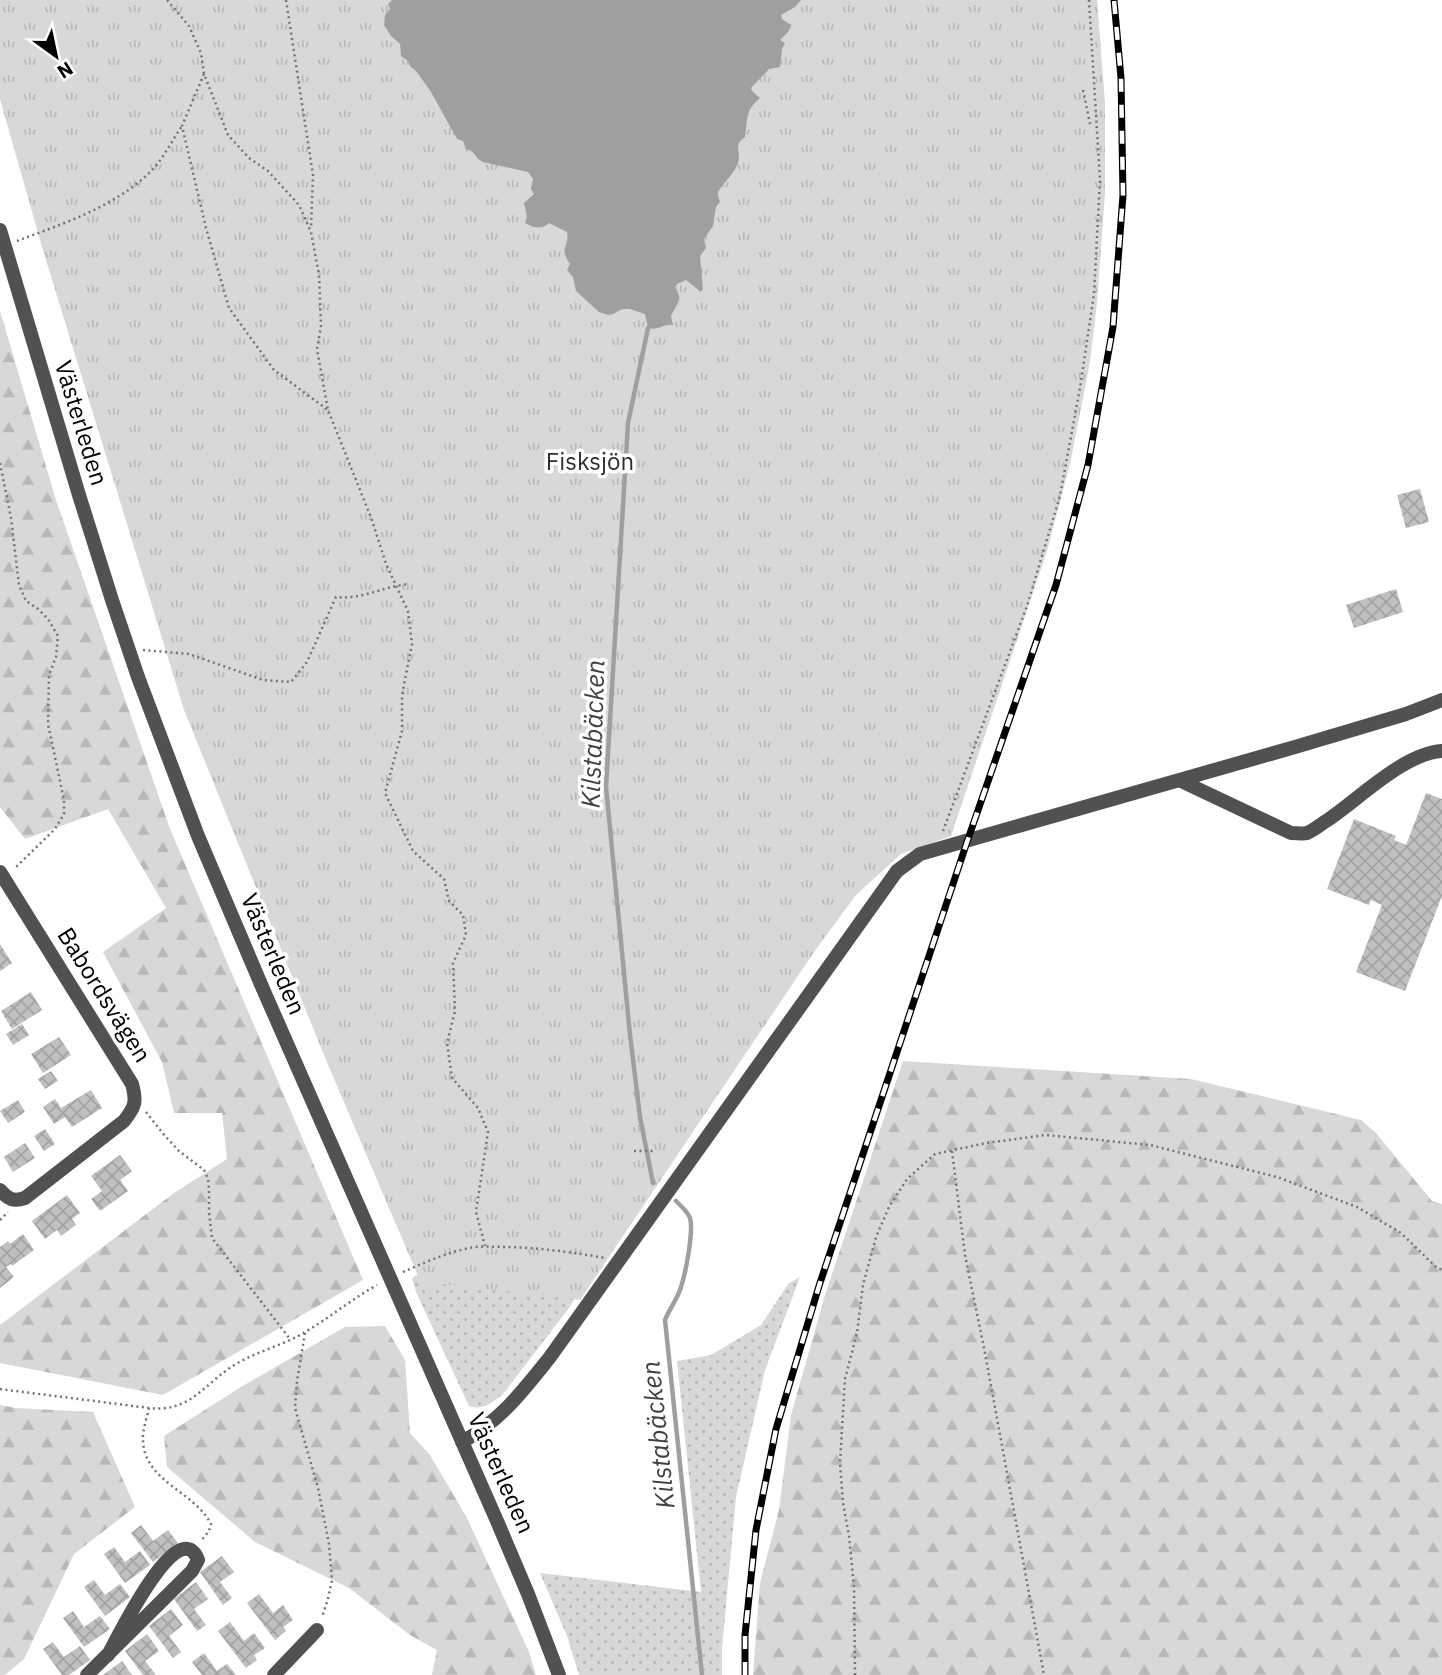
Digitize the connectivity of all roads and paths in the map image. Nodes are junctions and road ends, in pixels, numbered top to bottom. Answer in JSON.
{"nodes":[{"id":1,"x":167,"y":0,"type":"edge"},
{"id":2,"x":286,"y":0,"type":"edge"},
{"id":3,"x":1088,"y":0,"type":"edge"},
{"id":4,"x":204,"y":74,"type":"junction"},
{"id":5,"x":1083,"y":90,"type":"dead end"},
{"id":6,"x":1090,"y":124,"type":"dead end"},
{"id":7,"x":182,"y":126,"type":"junction"},
{"id":8,"x":0,"y":230,"type":"edge"},
{"id":9,"x":311,"y":232,"type":"junction"},
{"id":10,"x":5,"y":246,"type":"junction"},
{"id":11,"x":328,"y":410,"type":"junction"},
{"id":12,"x":0,"y":463,"type":"edge"},
{"id":13,"x":410,"y":584,"type":"dead end"},
{"id":14,"x":396,"y":585,"type":"junction"},
{"id":15,"x":130,"y":653,"type":"junction"},
{"id":16,"x":1442,"y":701,"type":"edge"},
{"id":17,"x":1442,"y":751,"type":"edge"},
{"id":18,"x":1179,"y":780,"type":"junction"},
{"id":19,"x":943,"y":833,"type":"dead end"},
{"id":20,"x":2,"y":875,"type":"edge"},
{"id":21,"x":136,"y":1098,"type":"junction"},
{"id":22,"x":952,"y":1150,"type":"junction"},
{"id":23,"x":634,"y":1151,"type":"dead end"},
{"id":24,"x":654,"y":1151,"type":"dead end"},
{"id":25,"x":0,"y":1190,"type":"edge"},
{"id":26,"x":485,"y":1246,"type":"junction"},
{"id":27,"x":619,"y":1260,"type":"junction"},
{"id":28,"x":1442,"y":1270,"type":"edge"},
{"id":29,"x":403,"y":1272,"type":"dead end"},
{"id":30,"x":377,"y":1285,"type":"dead end"},
{"id":31,"x":305,"y":1332,"type":"junction"},
{"id":32,"x":290,"y":1339,"type":"junction"},
{"id":33,"x":0,"y":1389,"type":"edge"},
{"id":34,"x":149,"y":1408,"type":"junction"},
{"id":35,"x":462,"y":1442,"type":"junction"},
{"id":36,"x":192,"y":1551,"type":"junction"},
{"id":37,"x":317,"y":1630,"type":"joint"},
{"id":38,"x":108,"y":1655,"type":"junction"},
{"id":39,"x":87,"y":1675,"type":"edge"},
{"id":40,"x":274,"y":1675,"type":"edge"},
{"id":41,"x":559,"y":1675,"type":"edge"},
{"id":42,"x":855,"y":1675,"type":"edge"},
{"id":43,"x":1044,"y":1675,"type":"edge"}],
"edges":[{"from":1,"to":4,"type":"path"},
{"from":2,"to":9,"type":"path"},
{"from":3,"to":19,"type":"path"},
{"from":4,"to":7,"type":"path"},
{"from":4,"to":9,"type":"path"},
{"from":5,"to":6,"type":"path"},
{"from":7,"to":10,"type":"path"},
{"from":7,"to":11,"type":"path"},
{"from":8,"to":10,"type":"street","name":"Västerleden"},
{"from":9,"to":11,"type":"path"},
{"from":10,"to":15,"type":"street","name":"Västerleden"},
{"from":11,"to":14,"type":"path"},
{"from":12,"to":20,"type":"path"},
{"from":13,"to":14,"type":"path"},
{"from":14,"to":15,"type":"path"},
{"from":14,"to":26,"type":"path"},
{"from":15,"to":35,"type":"street","name":"Västerleden"},
{"from":16,"to":18,"type":"street"},
{"from":17,"to":18,"type":"street"},
{"from":18,"to":27,"type":"street"},
{"from":20,"to":21,"type":"street","name":"Babordsvägen"},
{"from":21,"to":25,"type":"street","name":"Babordsvägen"},
{"from":21,"to":32,"type":"path"},
{"from":22,"to":28,"type":"path"},
{"from":22,"to":42,"type":"path"},
{"from":22,"to":43,"type":"path"},
{"from":23,"to":24,"type":"path"},
{"from":26,"to":27,"type":"path"},
{"from":26,"to":29,"type":"path"},
{"from":27,"to":35,"type":"street"},
{"from":30,"to":31,"type":"path"},
{"from":31,"to":32,"type":"path"},
{"from":31,"to":37,"type":"path"},
{"from":32,"to":34,"type":"path"},
{"from":33,"to":34,"type":"path"},
{"from":34,"to":36,"type":"path"},
{"from":35,"to":41,"type":"street","name":"Västerleden"},
{"from":36,"to":38,"type":"street"},
{"from":36,"to":38,"type":"street"},
{"from":37,"to":40,"type":"street"},
{"from":38,"to":39,"type":"street"}]}
